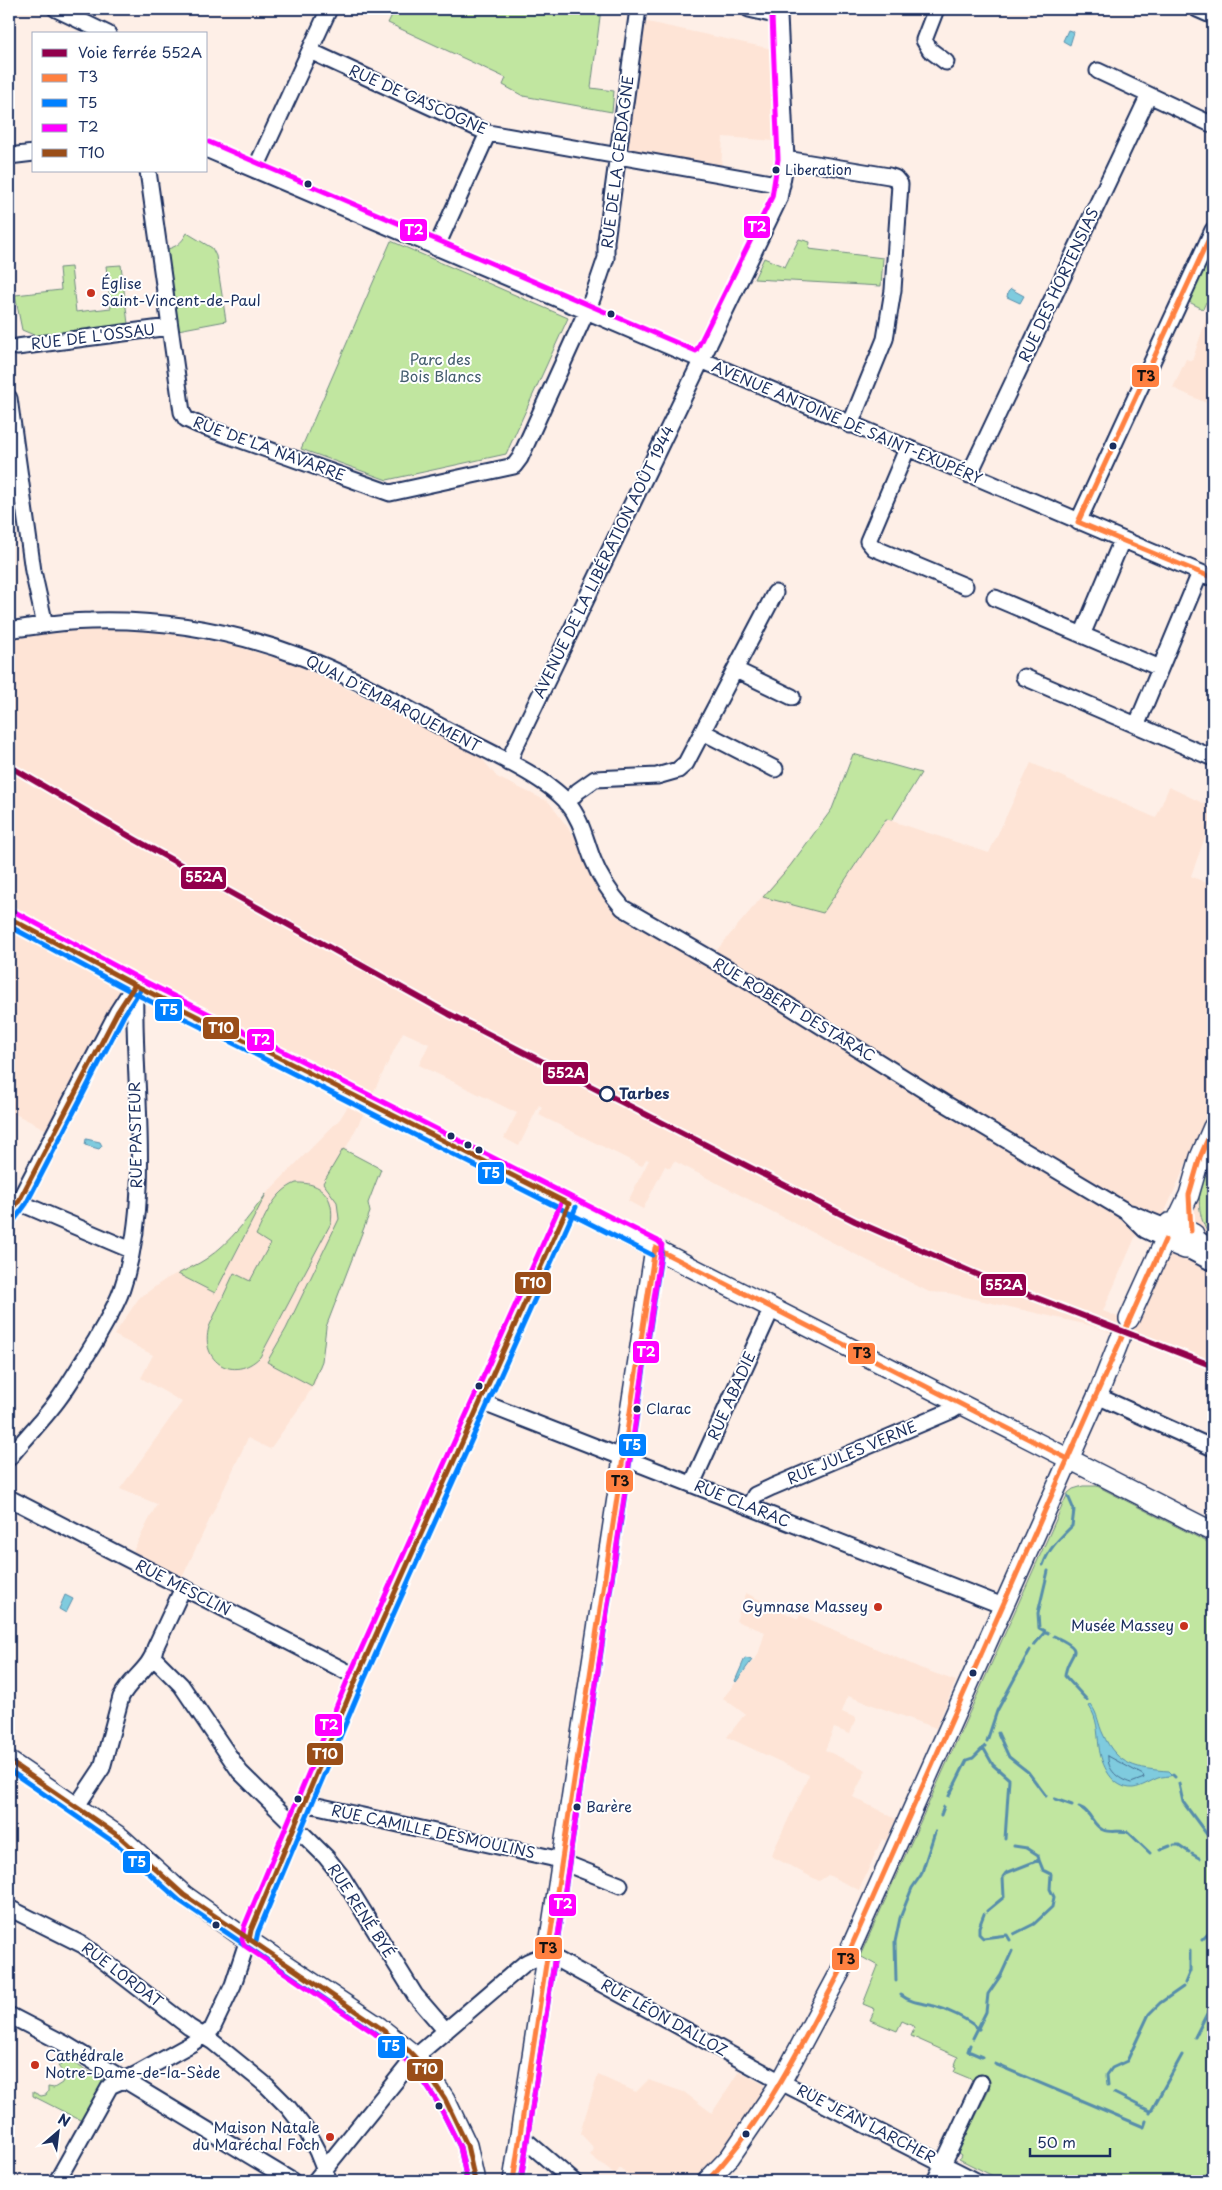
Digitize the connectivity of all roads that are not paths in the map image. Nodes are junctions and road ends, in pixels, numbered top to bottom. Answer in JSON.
{"nodes":[{"id":1,"x":56,"y":9,"type":"edge"},
{"id":2,"x":329,"y":9,"type":"edge"},
{"id":3,"x":638,"y":9,"type":"edge"},
{"id":4,"x":749,"y":9,"type":"edge"},
{"id":5,"x":936,"y":9,"type":"edge"},
{"id":6,"x":1196,"y":9,"type":"edge"},
{"id":7,"x":780,"y":13,"type":"edge"},
{"id":8,"x":1213,"y":16,"type":"edge"},
{"id":9,"x":104,"y":32,"type":"edge"},
{"id":10,"x":310,"y":51,"type":"junction"},
{"id":11,"x":946,"y":62,"type":"dead end"},
{"id":12,"x":1098,"y":71,"type":"dead end"},
{"id":13,"x":1149,"y":95,"type":"junction"},
{"id":14,"x":1213,"y":124,"type":"edge"},
{"id":15,"x":488,"y":133,"type":"junction"},
{"id":16,"x":208,"y":150,"type":"edge"},
{"id":17,"x":32,"y":153,"type":"edge"},
{"id":18,"x":618,"y":155,"type":"junction"},
{"id":19,"x":9,"y":156,"type":"edge"},
{"id":20,"x":786,"y":159,"type":"junction"},
{"id":21,"x":255,"y":170,"type":"junction"},
{"id":22,"x":148,"y":172,"type":"edge"},
{"id":23,"x":782,"y":184,"type":"junction"},
{"id":24,"x":1213,"y":230,"type":"edge"},
{"id":25,"x":436,"y":248,"type":"junction"},
{"id":26,"x":586,"y":312,"type":"junction"},
{"id":27,"x":169,"y":327,"type":"junction"},
{"id":28,"x":17,"y":347,"type":"dead end"},
{"id":29,"x":700,"y":361,"type":"junction"},
{"id":30,"x":9,"y":398,"type":"edge"},
{"id":31,"x":850,"y":425,"type":"junction"},
{"id":32,"x":907,"y":449,"type":"junction"},
{"id":33,"x":969,"y":475,"type":"junction"},
{"id":34,"x":390,"y":493,"type":"joint"},
{"id":35,"x":1078,"y":522,"type":"junction"},
{"id":36,"x":1122,"y":540,"type":"junction"},
{"id":37,"x":1207,"y":576,"type":"edge"},
{"id":38,"x":965,"y":586,"type":"dead end"},
{"id":39,"x":775,"y":593,"type":"dead end"},
{"id":40,"x":995,"y":598,"type":"dead end"},
{"id":41,"x":45,"y":625,"type":"junction"},
{"id":42,"x":9,"y":630,"type":"edge"},
{"id":43,"x":1082,"y":635,"type":"junction"},
{"id":44,"x":1160,"y":668,"type":"junction"},
{"id":45,"x":736,"y":670,"type":"junction"},
{"id":46,"x":1024,"y":677,"type":"dead end"},
{"id":47,"x":792,"y":698,"type":"dead end"},
{"id":48,"x":1137,"y":724,"type":"junction"},
{"id":49,"x":703,"y":732,"type":"junction"},
{"id":50,"x":1213,"y":758,"type":"edge"},
{"id":51,"x":510,"y":763,"type":"junction"},
{"id":52,"x":775,"y":769,"type":"dead end"},
{"id":53,"x":567,"y":803,"type":"junction"},
{"id":54,"x":9,"y":918,"type":"edge"},
{"id":55,"x":134,"y":985,"type":"junction"},
{"id":56,"x":1213,"y":1127,"type":"edge"},
{"id":57,"x":14,"y":1200,"type":"edge"},
{"id":58,"x":569,"y":1204,"type":"junction"},
{"id":59,"x":9,"y":1214,"type":"edge"},
{"id":60,"x":1177,"y":1235,"type":"junction"},
{"id":61,"x":655,"y":1248,"type":"junction"},
{"id":62,"x":1213,"y":1249,"type":"edge"},
{"id":63,"x":131,"y":1250,"type":"junction"},
{"id":64,"x":1213,"y":1262,"type":"edge"},
{"id":65,"x":772,"y":1308,"type":"junction"},
{"id":66,"x":1129,"y":1319,"type":"dead end"},
{"id":67,"x":1120,"y":1339,"type":"dead end"},
{"id":68,"x":1104,"y":1399,"type":"dead end"},
{"id":69,"x":481,"y":1402,"type":"junction"},
{"id":70,"x":961,"y":1405,"type":"junction"},
{"id":71,"x":1213,"y":1448,"type":"edge"},
{"id":72,"x":9,"y":1458,"type":"edge"},
{"id":73,"x":622,"y":1458,"type":"junction"},
{"id":74,"x":1068,"y":1459,"type":"junction"},
{"id":75,"x":692,"y":1484,"type":"junction"},
{"id":76,"x":9,"y":1498,"type":"edge"},
{"id":77,"x":748,"y":1507,"type":"junction"},
{"id":78,"x":1213,"y":1532,"type":"edge"},
{"id":79,"x":183,"y":1588,"type":"junction"},
{"id":80,"x":1003,"y":1606,"type":"junction"},
{"id":81,"x":154,"y":1658,"type":"junction"},
{"id":82,"x":357,"y":1677,"type":"junction"},
{"id":83,"x":9,"y":1761,"type":"edge"},
{"id":84,"x":304,"y":1803,"type":"junction"},
{"id":85,"x":76,"y":1807,"type":"junction"},
{"id":86,"x":294,"y":1827,"type":"junction"},
{"id":87,"x":562,"y":1862,"type":"junction"},
{"id":88,"x":620,"y":1885,"type":"dead end"},
{"id":89,"x":9,"y":1908,"type":"edge"},
{"id":90,"x":249,"y":1940,"type":"junction"},
{"id":91,"x":546,"y":1957,"type":"junction"},
{"id":92,"x":9,"y":2015,"type":"edge"},
{"id":93,"x":446,"y":2032,"type":"junction"},
{"id":94,"x":204,"y":2036,"type":"junction"},
{"id":95,"x":415,"y":2058,"type":"junction"},
{"id":96,"x":124,"y":2079,"type":"junction"},
{"id":97,"x":782,"y":2082,"type":"junction"},
{"id":98,"x":981,"y":2083,"type":"dead end"},
{"id":99,"x":521,"y":2132,"type":"junction"},
{"id":100,"x":943,"y":2164,"type":"junction"},
{"id":101,"x":323,"y":2177,"type":"edge"},
{"id":102,"x":57,"y":2181,"type":"edge"},
{"id":103,"x":292,"y":2181,"type":"edge"},
{"id":104,"x":475,"y":2181,"type":"edge"},
{"id":105,"x":513,"y":2181,"type":"edge"},
{"id":106,"x":573,"y":2181,"type":"edge"},
{"id":107,"x":706,"y":2181,"type":"edge"},
{"id":108,"x":935,"y":2181,"type":"edge"},
{"id":109,"x":976,"y":2181,"type":"edge"}],
"edges":[{"from":1,"to":9,"type":"street"},
{"from":2,"to":10,"type":"street"},
{"from":3,"to":18,"type":"street","name":"RUE DE LA CERDAGNE"},
{"from":4,"to":7,"type":"street"},
{"from":5,"to":11,"type":"street"},
{"from":6,"to":8,"type":"street"},
{"from":7,"to":20,"type":"street","name":"AVENUE DE LA LIBÉRATION AOÛT 1944"},
{"from":10,"to":15,"type":"street","name":"RUE DE GASCOGNE"},
{"from":10,"to":21,"type":"street"},
{"from":12,"to":13,"type":"street"},
{"from":13,"to":14,"type":"street"},
{"from":13,"to":33,"type":"street","name":"RUE DES HORTENSIAS"},
{"from":15,"to":18,"type":"street","name":"RUE DE GASCOGNE"},
{"from":15,"to":25,"type":"street"},
{"from":16,"to":21,"type":"street","name":"AVENUE ANTOINE DE SAINT-EXUPÉRY"},
{"from":17,"to":19,"type":"street"},
{"from":18,"to":23,"type":"street","name":"RUE DE GASCOGNE"},
{"from":18,"to":26,"type":"street","name":"RUE DE LA CERDAGNE"},
{"from":20,"to":23,"type":"street","name":"AVENUE DE LA LIBÉRATION AOÛT 1944"},
{"from":20,"to":31,"type":"street"},
{"from":21,"to":25,"type":"street","name":"AVENUE ANTOINE DE SAINT-EXUPÉRY"},
{"from":22,"to":27,"type":"street","name":"RUE DE LA NAVARRE"},
{"from":23,"to":29,"type":"street","name":"AVENUE DE LA LIBÉRATION AOÛT 1944"},
{"from":24,"to":35,"type":"street"},
{"from":25,"to":26,"type":"street","name":"AVENUE ANTOINE DE SAINT-EXUPÉRY"},
{"from":26,"to":29,"type":"street","name":"AVENUE ANTOINE DE SAINT-EXUPÉRY"},
{"from":26,"to":34,"type":"street","name":"RUE DE LA CERDAGNE"},
{"from":27,"to":28,"type":"street","name":"RUE DE L'OSSAU"},
{"from":27,"to":34,"type":"street","name":"RUE DE LA NAVARRE"},
{"from":29,"to":31,"type":"street","name":"AVENUE ANTOINE DE SAINT-EXUPÉRY"},
{"from":29,"to":51,"type":"street","name":"AVENUE DE LA LIBÉRATION AOÛT 1944"},
{"from":30,"to":41,"type":"street"},
{"from":31,"to":32,"type":"street","name":"AVENUE ANTOINE DE SAINT-EXUPÉRY"},
{"from":32,"to":33,"type":"street","name":"AVENUE ANTOINE DE SAINT-EXUPÉRY"},
{"from":32,"to":38,"type":"street"},
{"from":33,"to":35,"type":"street","name":"AVENUE ANTOINE DE SAINT-EXUPÉRY"},
{"from":35,"to":36,"type":"street","name":"AVENUE ANTOINE DE SAINT-EXUPÉRY"},
{"from":36,"to":37,"type":"street","name":"AVENUE ANTOINE DE SAINT-EXUPÉRY"},
{"from":36,"to":43,"type":"street"},
{"from":37,"to":44,"type":"street"},
{"from":39,"to":45,"type":"street"},
{"from":40,"to":43,"type":"street"},
{"from":41,"to":42,"type":"street","name":"QUAI D'EMBARQUEMENT"},
{"from":41,"to":51,"type":"street","name":"QUAI D'EMBARQUEMENT"},
{"from":43,"to":44,"type":"street"},
{"from":44,"to":48,"type":"street"},
{"from":45,"to":47,"type":"street"},
{"from":45,"to":49,"type":"street"},
{"from":46,"to":48,"type":"street"},
{"from":48,"to":50,"type":"street"},
{"from":49,"to":52,"type":"street"},
{"from":49,"to":53,"type":"street"},
{"from":51,"to":53,"type":"street","name":"RUE ROBERT DESTARAC"},
{"from":53,"to":60,"type":"street","name":"RUE ROBERT DESTARAC"},
{"from":54,"to":55,"type":"main road"},
{"from":55,"to":57,"type":"street"},
{"from":55,"to":58,"type":"main road"},
{"from":55,"to":63,"type":"street","name":"RUE PASTEUR"},
{"from":56,"to":60,"type":"main road"},
{"from":57,"to":59,"type":"street"},
{"from":57,"to":63,"type":"street"},
{"from":58,"to":61,"type":"main road"},
{"from":58,"to":69,"type":"street"},
{"from":60,"to":62,"type":"street"},
{"from":60,"to":64,"type":"street"},
{"from":60,"to":66,"type":"main road"},
{"from":61,"to":65,"type":"main road"},
{"from":61,"to":73,"type":"main road"},
{"from":63,"to":72,"type":"street","name":"RUE PASTEUR"},
{"from":65,"to":70,"type":"main road"},
{"from":65,"to":75,"type":"street","name":"RUE ABADIE"},
{"from":67,"to":74,"type":"main road"},
{"from":68,"to":71,"type":"street"},
{"from":69,"to":73,"type":"street","name":"RUE CLARAC"},
{"from":69,"to":82,"type":"street"},
{"from":70,"to":74,"type":"main road"},
{"from":70,"to":77,"type":"street","name":"RUE JULES VERNE"},
{"from":73,"to":75,"type":"street","name":"RUE CLARAC"},
{"from":73,"to":87,"type":"main road"},
{"from":74,"to":78,"type":"main road"},
{"from":74,"to":80,"type":"main road"},
{"from":75,"to":77,"type":"street","name":"RUE CLARAC"},
{"from":76,"to":79,"type":"street","name":"RUE MESCLIN"},
{"from":77,"to":80,"type":"street","name":"RUE CLARAC"},
{"from":79,"to":81,"type":"street"},
{"from":79,"to":82,"type":"street","name":"RUE MESCLIN"},
{"from":80,"to":97,"type":"main road"},
{"from":81,"to":85,"type":"street"},
{"from":81,"to":86,"type":"street","name":"RUE RENÉ BYÉ"},
{"from":82,"to":84,"type":"street"},
{"from":83,"to":85,"type":"main road"},
{"from":84,"to":86,"type":"street"},
{"from":84,"to":87,"type":"street","name":"RUE CAMILLE DESMOULINS"},
{"from":85,"to":90,"type":"main road"},
{"from":86,"to":90,"type":"street"},
{"from":86,"to":93,"type":"street","name":"RUE RENÉ BYÉ"},
{"from":87,"to":88,"type":"street","name":"RUE CAMILLE DESMOULINS"},
{"from":87,"to":91,"type":"main road"},
{"from":89,"to":94,"type":"street","name":"RUE LORDAT"},
{"from":90,"to":94,"type":"street"},
{"from":90,"to":95,"type":"main road"},
{"from":91,"to":93,"type":"street"},
{"from":91,"to":97,"type":"street","name":"RUE LÉON DALLOZ"},
{"from":91,"to":99,"type":"main road"},
{"from":92,"to":96,"type":"street"},
{"from":93,"to":95,"type":"street"},
{"from":94,"to":96,"type":"street"},
{"from":94,"to":101,"type":"street","name":"RUE LORDAT"},
{"from":95,"to":101,"type":"street"},
{"from":95,"to":104,"type":"main road"},
{"from":96,"to":102,"type":"street"},
{"from":96,"to":103,"type":"street"},
{"from":97,"to":100,"type":"street","name":"RUE JEAN LARCHER"},
{"from":97,"to":107,"type":"main road"},
{"from":98,"to":100,"type":"street"},
{"from":99,"to":105,"type":"main road"},
{"from":99,"to":106,"type":"street"},
{"from":100,"to":108,"type":"street"},
{"from":100,"to":109,"type":"street","name":"RUE JEAN LARCHER"}]}
